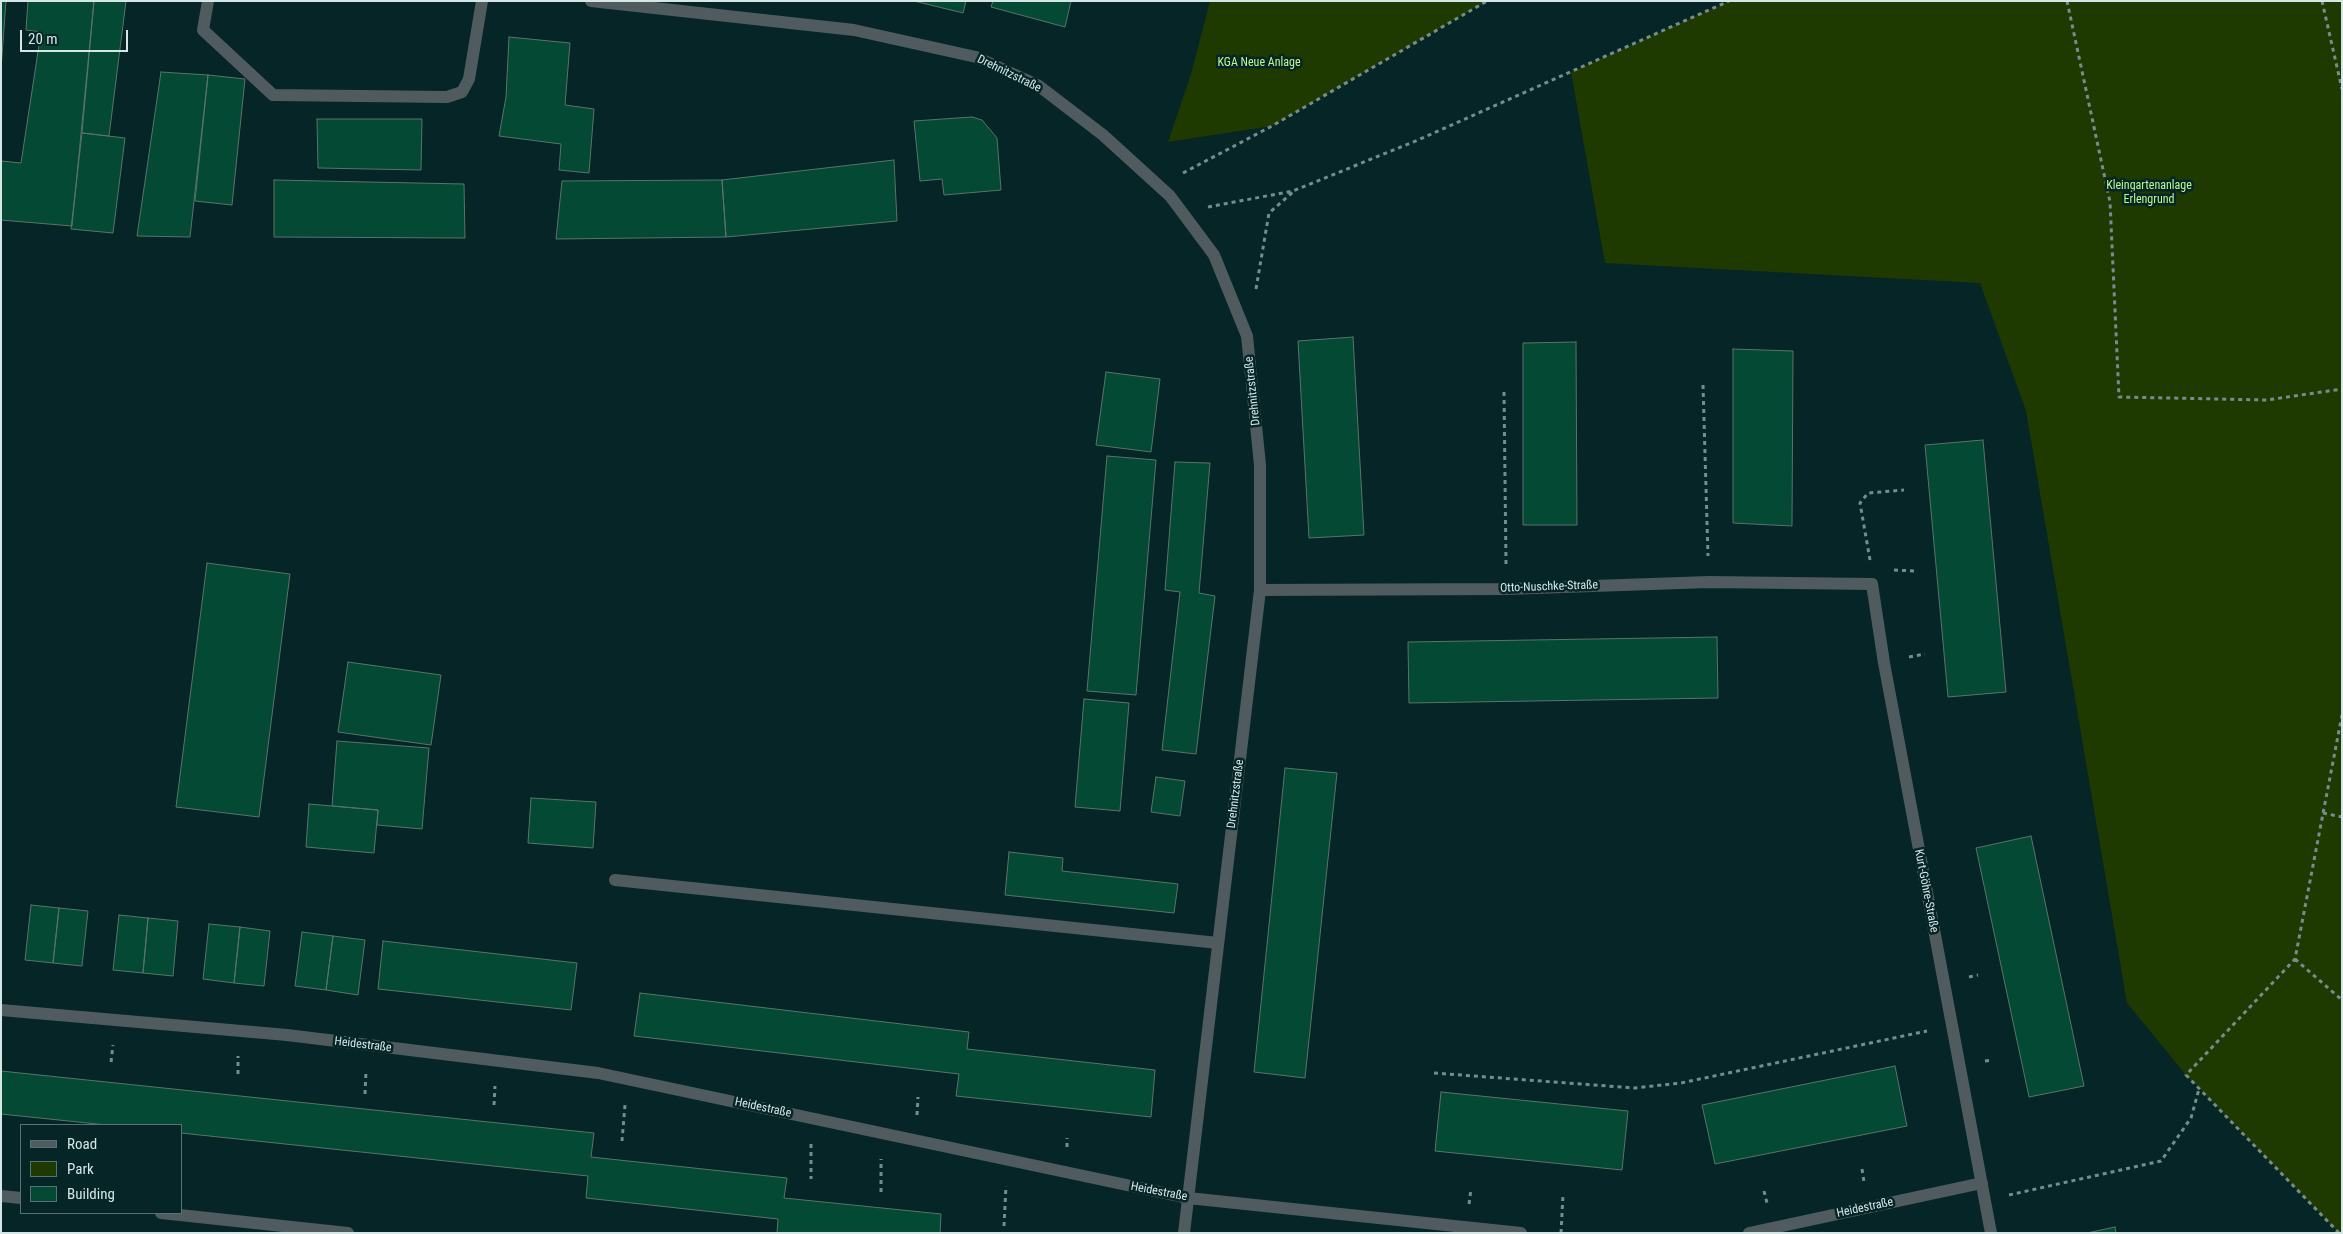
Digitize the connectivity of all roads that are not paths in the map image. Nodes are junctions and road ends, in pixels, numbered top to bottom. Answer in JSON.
{"nodes":[{"id":1,"x":208,"y":1,"type":"edge"},
{"id":2,"x":482,"y":1,"type":"edge"},
{"id":3,"x":591,"y":1,"type":"edge"},
{"id":4,"x":1837,"y":584,"type":"joint"},
{"id":5,"x":1260,"y":590,"type":"junction"},
{"id":6,"x":615,"y":880,"type":"dead end"},
{"id":7,"x":1218,"y":943,"type":"junction"},
{"id":8,"x":1,"y":1010,"type":"edge"},
{"id":9,"x":1982,"y":1183,"type":"junction"},
{"id":10,"x":1,"y":1196,"type":"edge"},
{"id":11,"x":20,"y":1198,"type":"edge"},
{"id":12,"x":1188,"y":1198,"type":"junction"},
{"id":13,"x":170,"y":1214,"type":"edge"},
{"id":14,"x":348,"y":1233,"type":"edge"},
{"id":15,"x":1184,"y":1233,"type":"edge"},
{"id":16,"x":1521,"y":1233,"type":"edge"},
{"id":17,"x":1749,"y":1233,"type":"edge"},
{"id":18,"x":1991,"y":1233,"type":"edge"}],
"edges":[{"from":1,"to":2,"type":"street"},
{"from":3,"to":5,"type":"street","name":"Drehnitzstraße"},
{"from":4,"to":5,"type":"street","name":"Otto-Nuschke-Straße"},
{"from":4,"to":9,"type":"street","name":"Kurt-Göhre-Straße"},
{"from":5,"to":7,"type":"street","name":"Drehnitzstraße"},
{"from":6,"to":7,"type":"street"},
{"from":7,"to":12,"type":"street","name":"Drehnitzstraße"},
{"from":8,"to":12,"type":"street","name":"Heidestraße"},
{"from":9,"to":17,"type":"street","name":"Heidestraße"},
{"from":9,"to":18,"type":"street","name":"Kurt-Göhre-Straße"},
{"from":10,"to":11,"type":"street"},
{"from":12,"to":15,"type":"street","name":"Drehnitzstraße"},
{"from":12,"to":16,"type":"street","name":"Heidestraße"},
{"from":13,"to":14,"type":"street"}]}
